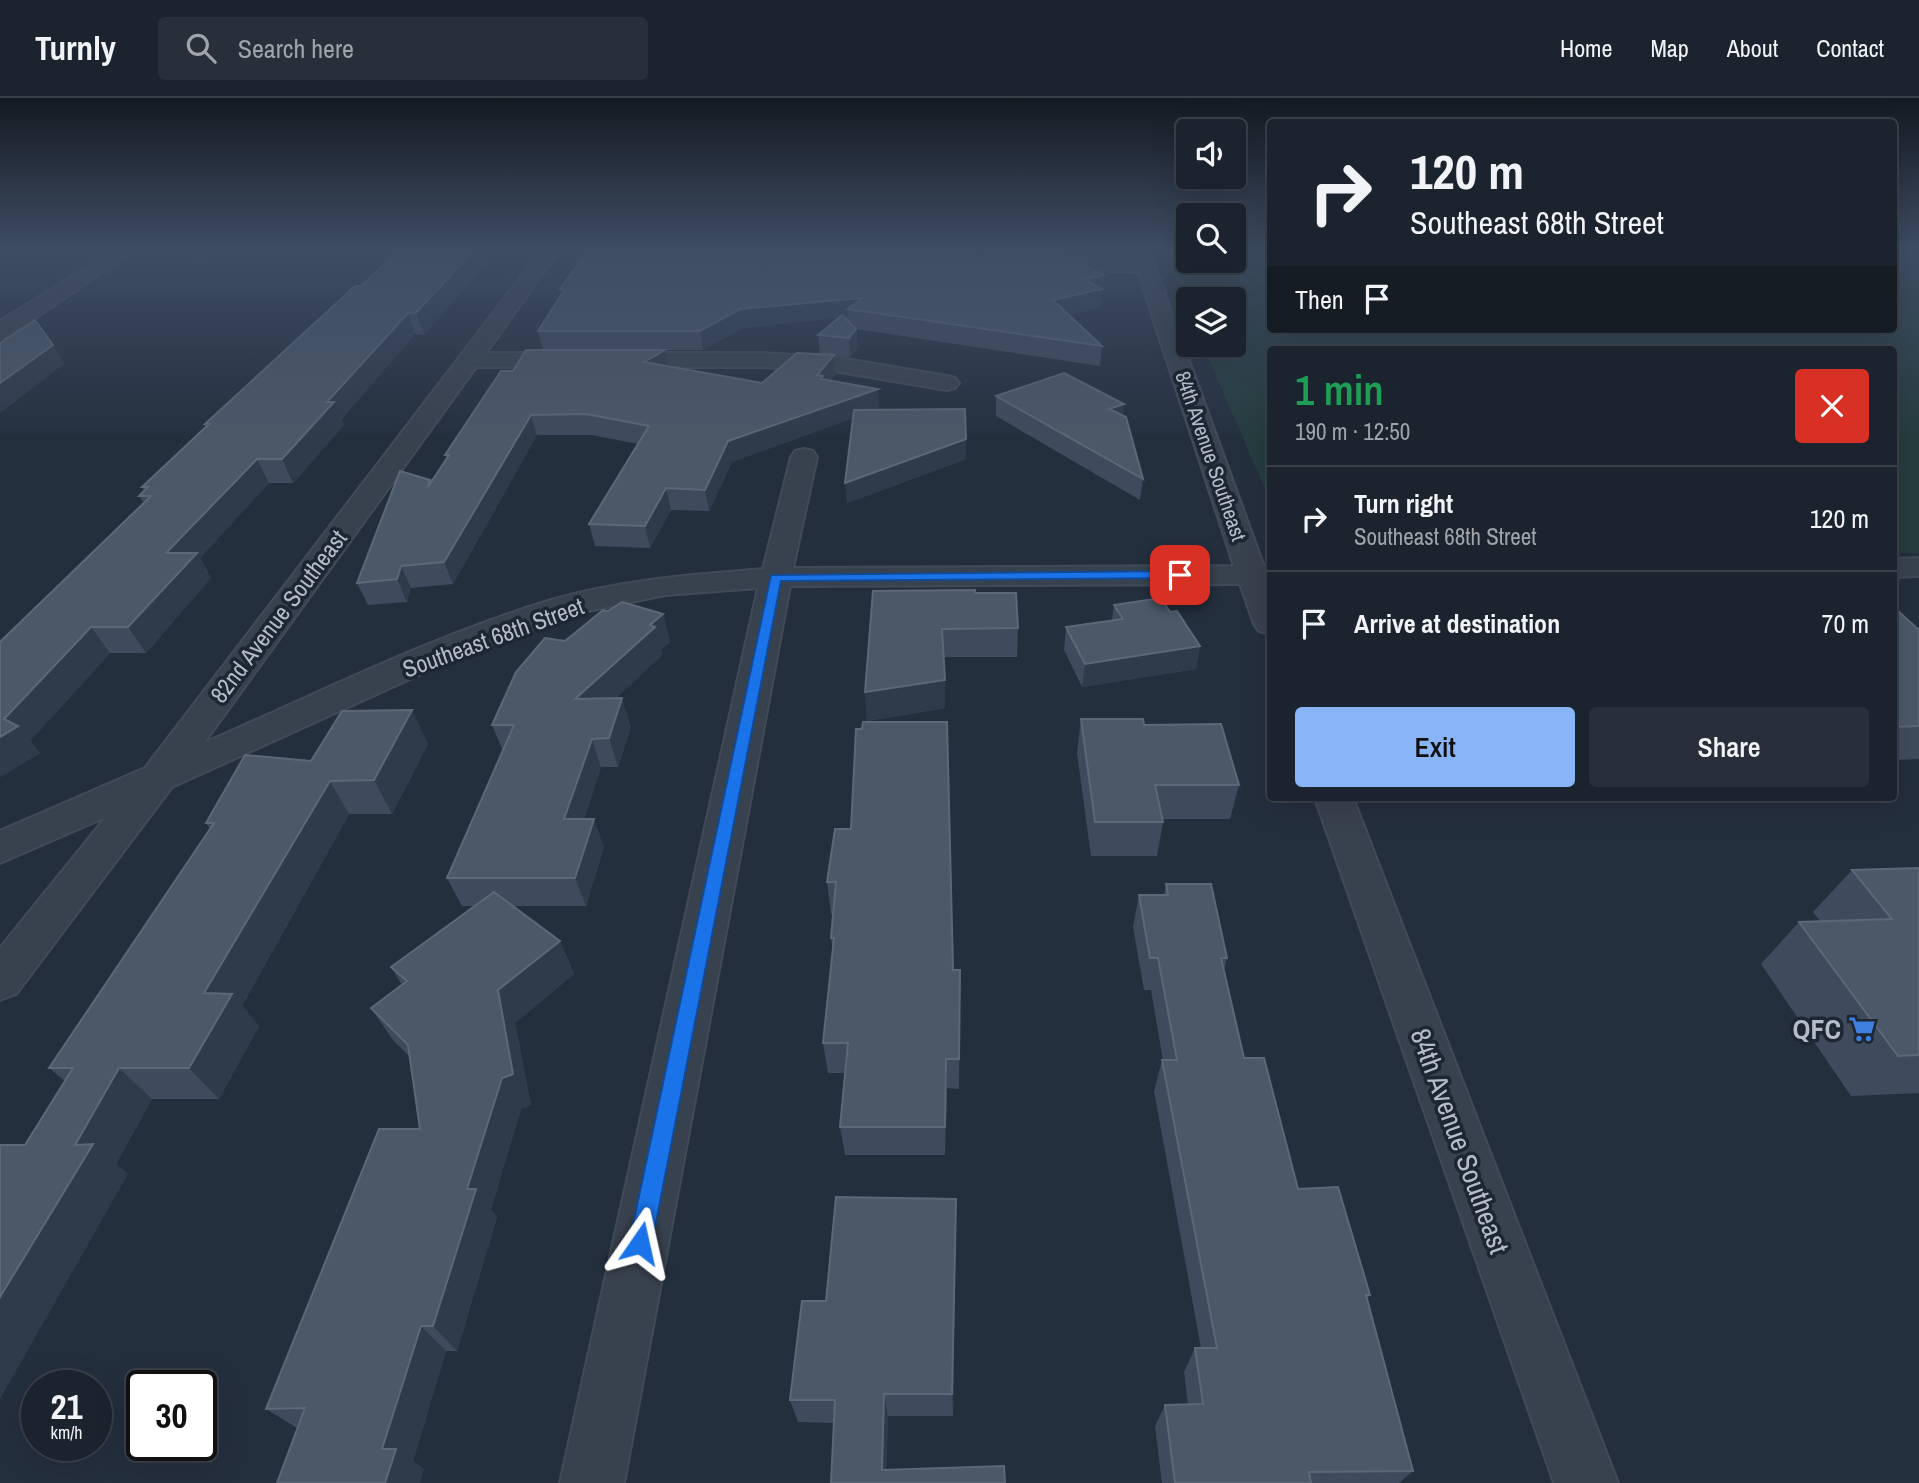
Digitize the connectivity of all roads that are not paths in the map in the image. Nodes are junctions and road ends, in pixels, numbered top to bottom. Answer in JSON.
{"nodes":[{"id":1,"x":29,"y":313,"type":"edge"},
{"id":2,"x":504,"y":313,"type":"edge"},
{"id":3,"x":1163,"y":313,"type":"edge"},
{"id":4,"x":0,"y":331,"type":"edge"},
{"id":5,"x":468,"y":360,"type":"junction"},
{"id":6,"x":947,"y":383,"type":"dead end"},
{"id":7,"x":804,"y":457,"type":"dead end"},
{"id":8,"x":1897,"y":568,"type":"edge"},
{"id":9,"x":1919,"y":568,"type":"edge"},
{"id":10,"x":1261,"y":575,"type":"edge"},
{"id":11,"x":776,"y":578,"type":"junction"},
{"id":12,"x":1267,"y":608,"type":"edge"},
{"id":13,"x":157,"y":780,"type":"junction"},
{"id":14,"x":1335,"y":801,"type":"edge"},
{"id":15,"x":0,"y":848,"type":"edge"},
{"id":16,"x":0,"y":981,"type":"edge"},
{"id":17,"x":592,"y":1483,"type":"edge"},
{"id":18,"x":1586,"y":1483,"type":"edge"}],
"edges":[{"from":1,"to":4,"type":"street"},
{"from":2,"to":5,"type":"street","name":"82nd Avenue Southeast"},
{"from":3,"to":10,"type":"street","name":"84th Avenue Southeast"},
{"from":5,"to":6,"type":"street"},
{"from":5,"to":13,"type":"street","name":"82nd Avenue Southeast"},
{"from":7,"to":11,"type":"street"},
{"from":8,"to":9,"type":"street"},
{"from":10,"to":11,"type":"street","name":"Southeast 68th Street"},
{"from":10,"to":12,"type":"street","name":"84th Avenue Southeast"},
{"from":11,"to":13,"type":"street","name":"Southeast 68th Street"},
{"from":11,"to":17,"type":"street"},
{"from":13,"to":15,"type":"street","name":"Southeast 68th Street"},
{"from":13,"to":16,"type":"street","name":"82nd Avenue Southeast"},
{"from":14,"to":18,"type":"street","name":"84th Avenue Southeast"}]}
